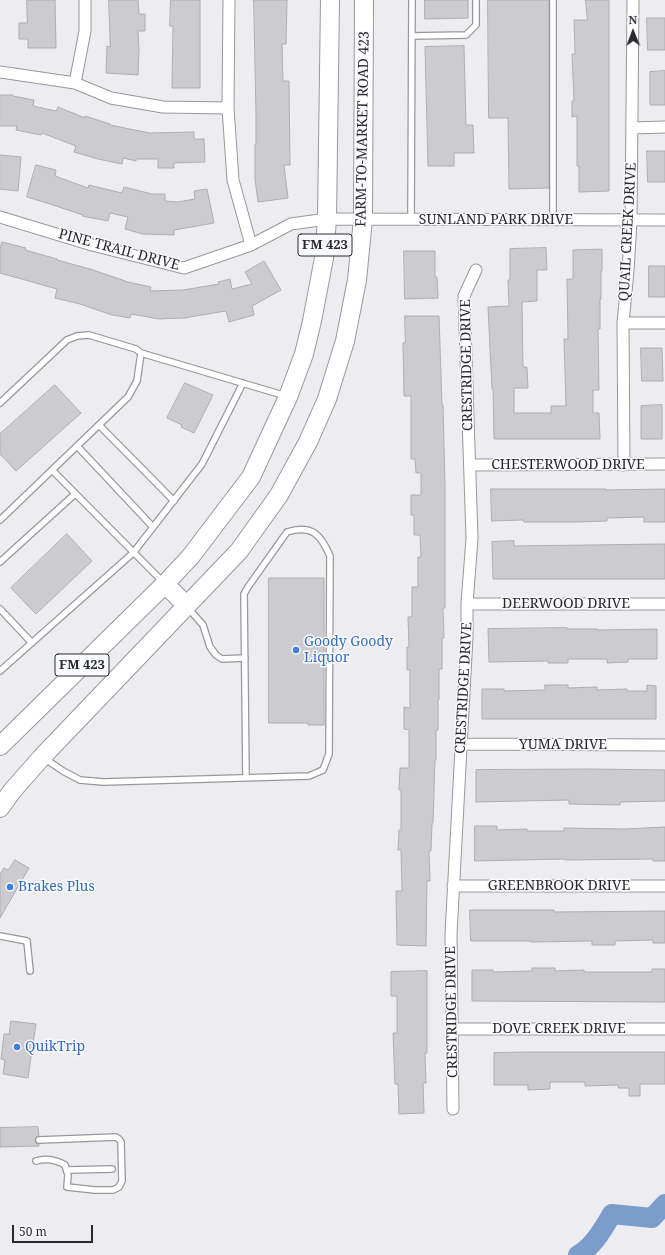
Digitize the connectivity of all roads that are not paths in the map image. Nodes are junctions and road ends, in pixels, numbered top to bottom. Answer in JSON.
{"nodes":[{"id":1,"x":85,"y":0,"type":"edge"},
{"id":2,"x":229,"y":0,"type":"edge"},
{"id":3,"x":330,"y":0,"type":"edge"},
{"id":4,"x":364,"y":0,"type":"edge"},
{"id":5,"x":412,"y":0,"type":"edge"},
{"id":6,"x":476,"y":0,"type":"edge"},
{"id":7,"x":553,"y":0,"type":"edge"},
{"id":8,"x":633,"y":0,"type":"edge"},
{"id":9,"x":412,"y":36,"type":"junction"},
{"id":10,"x":0,"y":72,"type":"edge"},
{"id":11,"x":75,"y":83,"type":"junction"},
{"id":12,"x":228,"y":108,"type":"junction"},
{"id":13,"x":665,"y":127,"type":"edge"},
{"id":14,"x":632,"y":128,"type":"junction"},
{"id":15,"x":0,"y":217,"type":"edge"},
{"id":16,"x":327,"y":219,"type":"junction"},
{"id":17,"x":363,"y":219,"type":"junction"},
{"id":18,"x":411,"y":220,"type":"junction"},
{"id":19,"x":553,"y":220,"type":"junction"},
{"id":20,"x":665,"y":220,"type":"edge"},
{"id":21,"x":631,"y":221,"type":"junction"},
{"id":22,"x":251,"y":245,"type":"junction"},
{"id":23,"x":476,"y":270,"type":"dead end"},
{"id":24,"x":623,"y":323,"type":"junction"},
{"id":25,"x":665,"y":323,"type":"edge"},
{"id":26,"x":141,"y":352,"type":"junction"},
{"id":27,"x":243,"y":383,"type":"junction"},
{"id":28,"x":288,"y":397,"type":"junction"},
{"id":29,"x":0,"y":403,"type":"edge"},
{"id":30,"x":99,"y":425,"type":"junction"},
{"id":31,"x":77,"y":446,"type":"junction"},
{"id":32,"x":624,"y":464,"type":"junction"},
{"id":33,"x":665,"y":464,"type":"edge"},
{"id":34,"x":470,"y":465,"type":"junction"},
{"id":35,"x":52,"y":470,"type":"junction"},
{"id":36,"x":76,"y":494,"type":"junction"},
{"id":37,"x":174,"y":500,"type":"junction"},
{"id":38,"x":0,"y":520,"type":"edge"},
{"id":39,"x":153,"y":527,"type":"junction"},
{"id":40,"x":134,"y":552,"type":"junction"},
{"id":41,"x":0,"y":562,"type":"edge"},
{"id":42,"x":165,"y":584,"type":"junction"},
{"id":43,"x":467,"y":604,"type":"junction"},
{"id":44,"x":665,"y":604,"type":"edge"},
{"id":45,"x":187,"y":606,"type":"junction"},
{"id":46,"x":0,"y":609,"type":"edge"},
{"id":47,"x":32,"y":643,"type":"junction"},
{"id":48,"x":245,"y":658,"type":"junction"},
{"id":49,"x":0,"y":671,"type":"edge"},
{"id":50,"x":4,"y":740,"type":"edge"},
{"id":51,"x":461,"y":744,"type":"junction"},
{"id":52,"x":665,"y":745,"type":"edge"},
{"id":53,"x":42,"y":757,"type":"junction"},
{"id":54,"x":246,"y":778,"type":"junction"},
{"id":55,"x":0,"y":808,"type":"edge"},
{"id":56,"x":454,"y":886,"type":"junction"},
{"id":57,"x":665,"y":886,"type":"edge"},
{"id":58,"x":0,"y":936,"type":"edge"},
{"id":59,"x":30,"y":971,"type":"dead end"},
{"id":60,"x":453,"y":1029,"type":"junction"},
{"id":61,"x":665,"y":1029,"type":"edge"},
{"id":62,"x":453,"y":1109,"type":"dead end"},
{"id":63,"x":39,"y":1140,"type":"dead end"},
{"id":64,"x":36,"y":1158,"type":"dead end"},
{"id":65,"x":112,"y":1169,"type":"dead end"},
{"id":66,"x":68,"y":1170,"type":"junction"}],
"edges":[{"from":1,"to":11,"type":"street"},
{"from":2,"to":12,"type":"street"},
{"from":3,"to":16,"type":"main road","number":"FM 423"},
{"from":4,"to":17,"type":"main road","name":"FARM-TO-MARKET ROAD 423","number":"FM 423"},
{"from":5,"to":9,"type":"lane"},
{"from":6,"to":9,"type":"lane"},
{"from":7,"to":19,"type":"lane"},
{"from":8,"to":14,"type":"street","name":"QUAIL CREEK DRIVE"},
{"from":9,"to":18,"type":"lane"},
{"from":10,"to":11,"type":"street"},
{"from":11,"to":12,"type":"street"},
{"from":12,"to":22,"type":"street"},
{"from":13,"to":14,"type":"street"},
{"from":14,"to":21,"type":"street","name":"QUAIL CREEK DRIVE"},
{"from":15,"to":22,"type":"street","name":"PINE TRAIL DRIVE"},
{"from":16,"to":17,"type":"street","name":"SUNLAND PARK DRIVE"},
{"from":16,"to":22,"type":"street","name":"PINE TRAIL DRIVE"},
{"from":16,"to":28,"type":"main road","number":"FM 423"},
{"from":17,"to":18,"type":"street","name":"SUNLAND PARK DRIVE"},
{"from":17,"to":45,"type":"main road","name":"FARM-TO-MARKET ROAD 423","number":"FM 423"},
{"from":18,"to":19,"type":"street","name":"SUNLAND PARK DRIVE"},
{"from":19,"to":21,"type":"street","name":"SUNLAND PARK DRIVE"},
{"from":20,"to":21,"type":"street","name":"SUNLAND PARK DRIVE"},
{"from":21,"to":24,"type":"street","name":"QUAIL CREEK DRIVE"},
{"from":23,"to":34,"type":"street","name":"CRESTRIDGE DRIVE"},
{"from":24,"to":25,"type":"street"},
{"from":24,"to":32,"type":"street","name":"QUAIL CREEK DRIVE"},
{"from":26,"to":27,"type":"lane"},
{"from":26,"to":29,"type":"lane"},
{"from":26,"to":30,"type":"lane"},
{"from":27,"to":28,"type":"lane"},
{"from":27,"to":37,"type":"lane"},
{"from":28,"to":42,"type":"main road","number":"FM 423"},
{"from":30,"to":31,"type":"lane"},
{"from":30,"to":37,"type":"lane"},
{"from":31,"to":35,"type":"lane"},
{"from":31,"to":39,"type":"lane"},
{"from":32,"to":33,"type":"street","name":"CHESTERWOOD DRIVE"},
{"from":32,"to":34,"type":"street","name":"CHESTERWOOD DRIVE"},
{"from":34,"to":43,"type":"street","name":"CRESTRIDGE DRIVE"},
{"from":35,"to":36,"type":"lane"},
{"from":35,"to":38,"type":"lane"},
{"from":36,"to":40,"type":"lane"},
{"from":36,"to":41,"type":"lane"},
{"from":37,"to":39,"type":"lane"},
{"from":39,"to":40,"type":"lane"},
{"from":40,"to":42,"type":"lane"},
{"from":40,"to":47,"type":"lane"},
{"from":42,"to":45,"type":"main road"},
{"from":42,"to":50,"type":"main road","number":"FM 423"},
{"from":43,"to":44,"type":"street","name":"DEERWOOD DRIVE"},
{"from":43,"to":51,"type":"street","name":"CRESTRIDGE DRIVE"},
{"from":45,"to":48,"type":"lane"},
{"from":45,"to":53,"type":"main road","name":"FARM-TO-MARKET ROAD 423","number":"FM 423"},
{"from":46,"to":47,"type":"lane"},
{"from":47,"to":49,"type":"lane"},
{"from":48,"to":54,"type":"lane"},
{"from":48,"to":54,"type":"lane"},
{"from":51,"to":52,"type":"street","name":"YUMA DRIVE"},
{"from":51,"to":56,"type":"street","name":"CRESTRIDGE DRIVE"},
{"from":53,"to":54,"type":"lane"},
{"from":53,"to":55,"type":"main road","name":"FARM-TO-MARKET ROAD 423","number":"FM 423"},
{"from":56,"to":57,"type":"street","name":"GREENBROOK DRIVE"},
{"from":56,"to":60,"type":"street","name":"CRESTRIDGE DRIVE"},
{"from":58,"to":59,"type":"lane"},
{"from":60,"to":61,"type":"street","name":"DOVE CREEK DRIVE"},
{"from":60,"to":62,"type":"street","name":"CRESTRIDGE DRIVE"},
{"from":63,"to":66,"type":"lane"},
{"from":64,"to":66,"type":"lane"},
{"from":65,"to":66,"type":"lane"}]}
